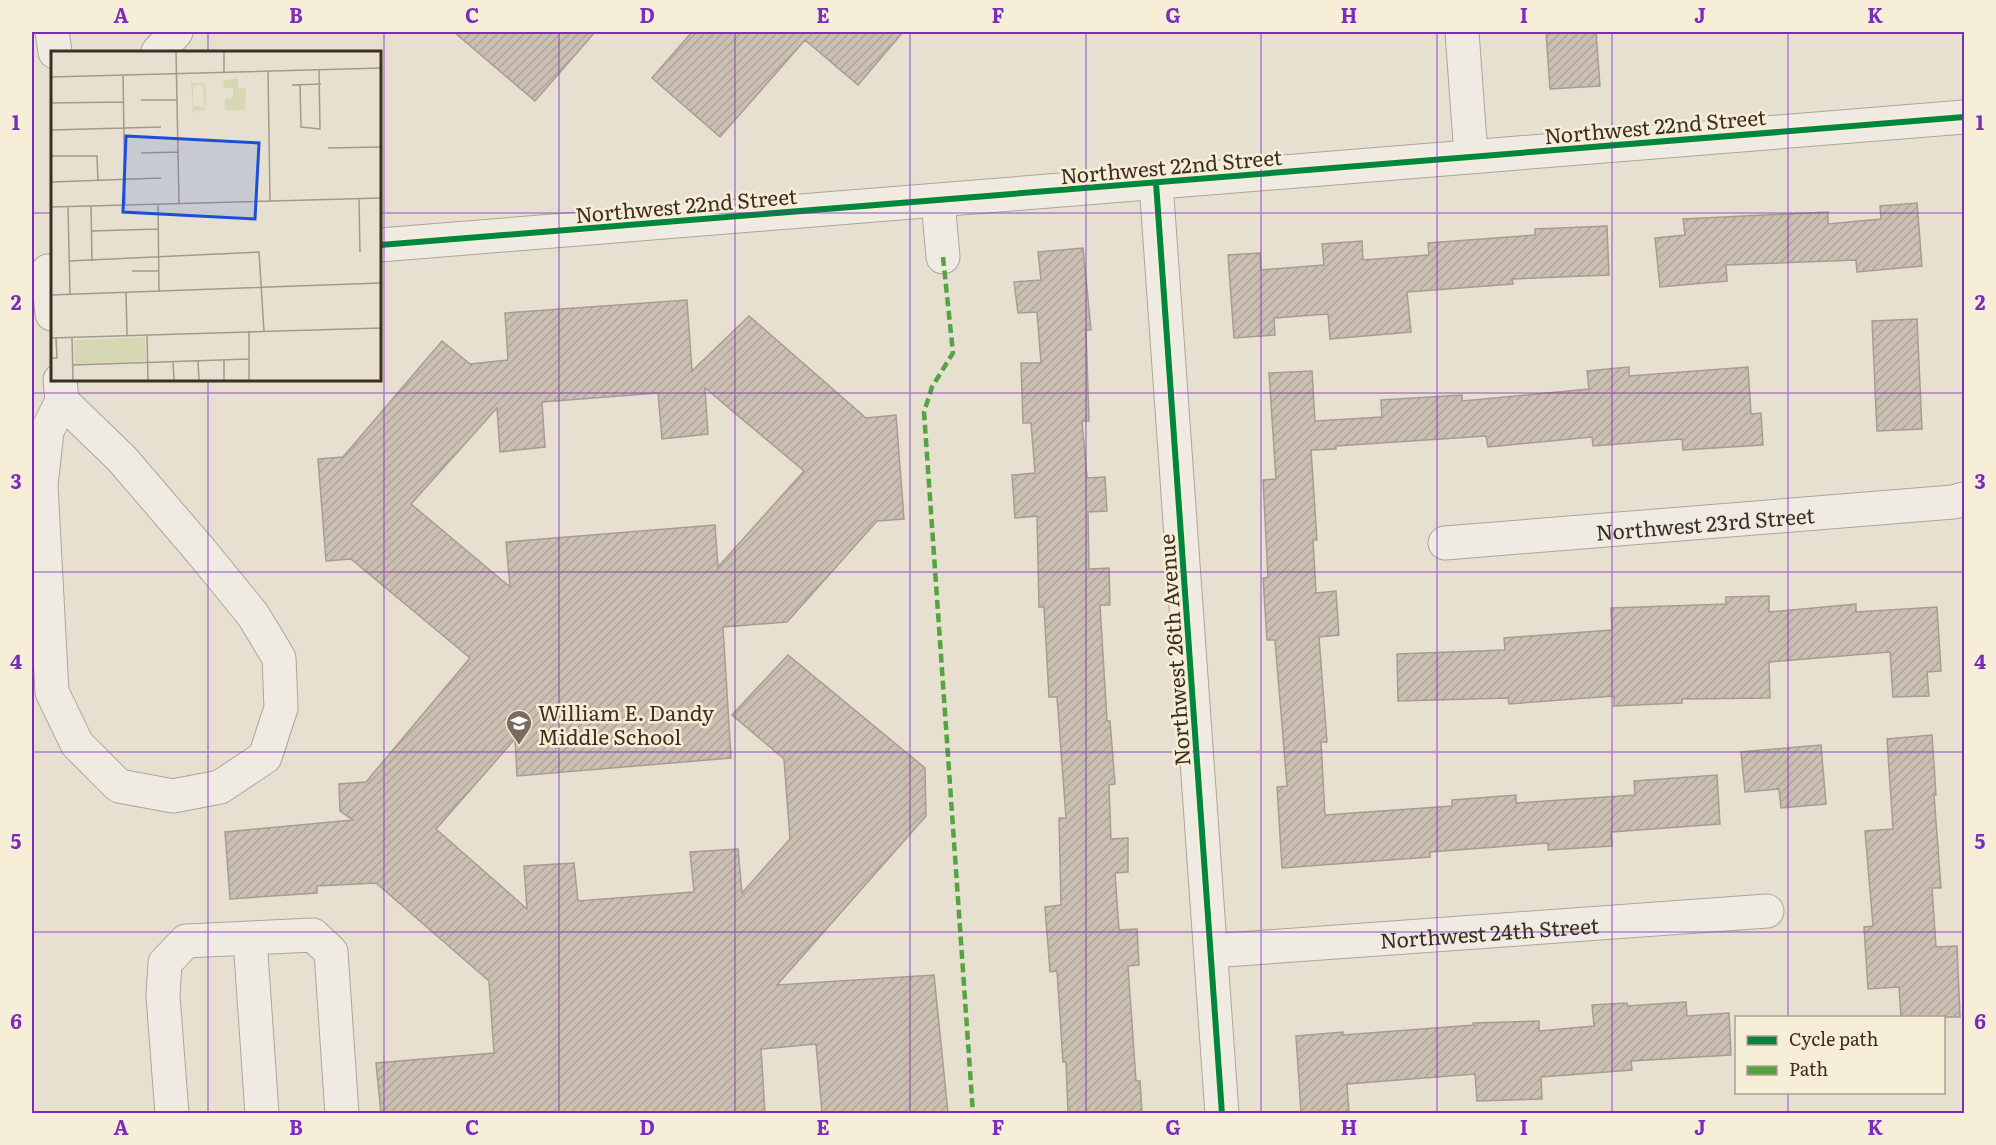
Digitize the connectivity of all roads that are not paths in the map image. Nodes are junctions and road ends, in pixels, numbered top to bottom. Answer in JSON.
{"nodes":[{"id":1,"x":52,"y":32,"type":"edge"},
{"id":2,"x":176,"y":32,"type":"edge"},
{"id":3,"x":1462,"y":32,"type":"edge"},
{"id":4,"x":55,"y":51,"type":"edge"},
{"id":5,"x":159,"y":51,"type":"edge"},
{"id":6,"x":1965,"y":117,"type":"edge"},
{"id":7,"x":1471,"y":156,"type":"junction"},
{"id":8,"x":1156,"y":183,"type":"junction"},
{"id":9,"x":938,"y":201,"type":"junction"},
{"id":10,"x":381,"y":245,"type":"edge"},
{"id":11,"x":943,"y":257,"type":"dead end"},
{"id":12,"x":44,"y":271,"type":"edge"},
{"id":13,"x":51,"y":309,"type":"edge"},
{"id":14,"x":61,"y":390,"type":"edge"},
{"id":15,"x":1965,"y":499,"type":"edge"},
{"id":16,"x":1445,"y":543,"type":"dead end"},
{"id":17,"x":1767,"y":911,"type":"dead end"},
{"id":18,"x":250,"y":939,"type":"junction"},
{"id":19,"x":1211,"y":951,"type":"junction"},
{"id":20,"x":172,"y":1113,"type":"edge"},
{"id":21,"x":262,"y":1113,"type":"edge"},
{"id":22,"x":342,"y":1113,"type":"edge"},
{"id":23,"x":1222,"y":1113,"type":"edge"}],
"edges":[{"from":1,"to":4,"type":"street"},
{"from":2,"to":5,"type":"street"},
{"from":3,"to":7,"type":"street"},
{"from":6,"to":7,"type":"street","name":"Northwest 22nd Street"},
{"from":7,"to":8,"type":"street","name":"Northwest 22nd Street"},
{"from":8,"to":9,"type":"street","name":"Northwest 22nd Street"},
{"from":8,"to":19,"type":"street","name":"Northwest 26th Avenue"},
{"from":9,"to":10,"type":"street","name":"Northwest 22nd Street"},
{"from":9,"to":11,"type":"street"},
{"from":12,"to":13,"type":"street"},
{"from":14,"to":14,"type":"street"},
{"from":15,"to":16,"type":"street","name":"Northwest 23rd Street"},
{"from":17,"to":19,"type":"street","name":"Northwest 24th Street"},
{"from":18,"to":20,"type":"street"},
{"from":18,"to":21,"type":"street"},
{"from":18,"to":22,"type":"street"},
{"from":19,"to":23,"type":"street","name":"Northwest 26th Avenue"}]}
